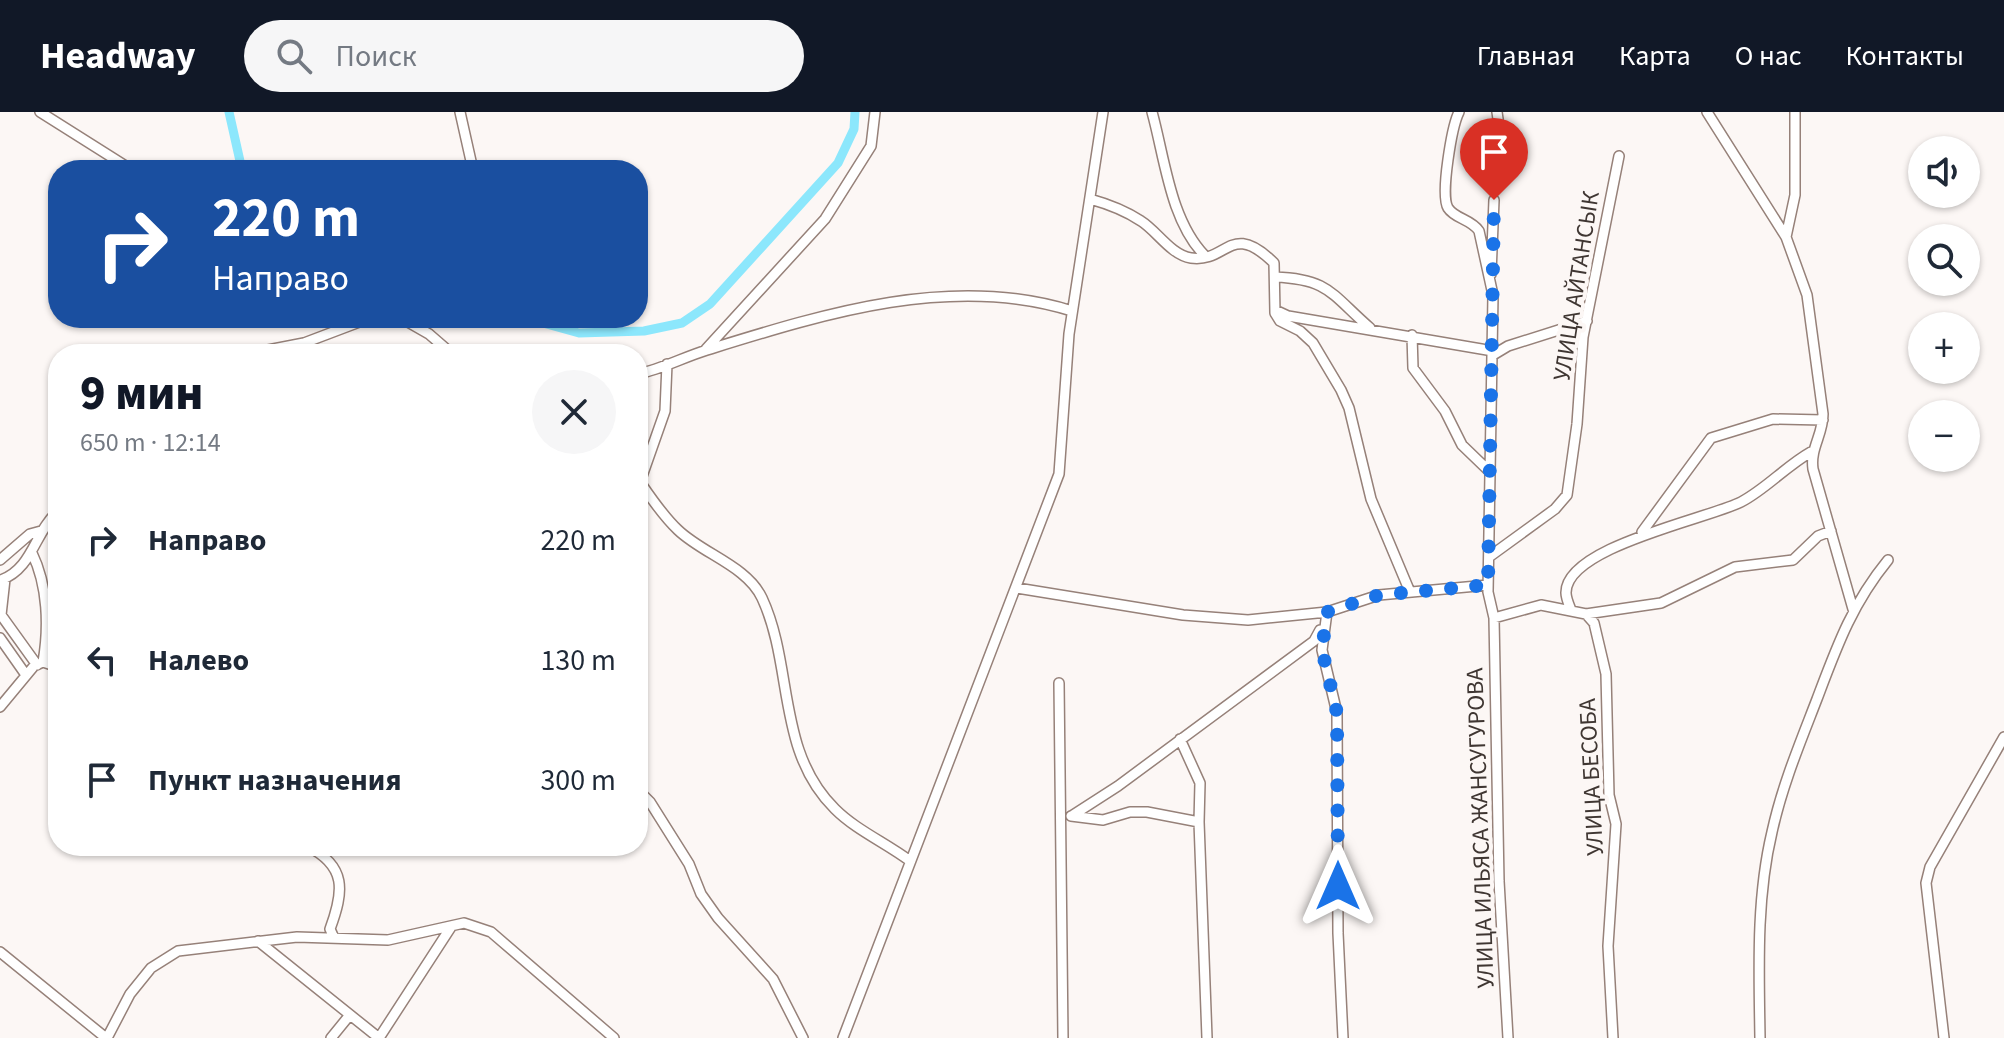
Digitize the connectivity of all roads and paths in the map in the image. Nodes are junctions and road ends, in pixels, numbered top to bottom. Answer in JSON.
{"nodes":[{"id":1,"x":40,"y":112,"type":"edge"},
{"id":2,"x":460,"y":112,"type":"edge"},
{"id":3,"x":875,"y":112,"type":"edge"},
{"id":4,"x":1103,"y":112,"type":"edge"},
{"id":5,"x":1152,"y":112,"type":"edge"},
{"id":6,"x":1459,"y":112,"type":"edge"},
{"id":7,"x":1707,"y":112,"type":"edge"},
{"id":8,"x":1795,"y":112,"type":"edge"},
{"id":9,"x":1619,"y":156,"type":"dead end"},
{"id":10,"x":116,"y":160,"type":"edge"},
{"id":11,"x":471,"y":160,"type":"edge"},
{"id":12,"x":1090,"y":199,"type":"junction"},
{"id":13,"x":1494,"y":200,"type":"dead end"},
{"id":14,"x":1786,"y":237,"type":"junction"},
{"id":15,"x":1205,"y":256,"type":"junction"},
{"id":16,"x":1275,"y":277,"type":"junction"},
{"id":17,"x":1491,"y":285,"type":"junction"},
{"id":18,"x":1275,"y":310,"type":"junction"},
{"id":19,"x":1072,"y":311,"type":"junction"},
{"id":20,"x":1587,"y":321,"type":"junction"},
{"id":21,"x":344,"y":328,"type":"edge"},
{"id":22,"x":418,"y":328,"type":"edge"},
{"id":23,"x":1370,"y":328,"type":"junction"},
{"id":24,"x":1412,"y":335,"type":"junction"},
{"id":25,"x":299,"y":344,"type":"edge"},
{"id":26,"x":440,"y":344,"type":"edge"},
{"id":27,"x":705,"y":350,"type":"junction"},
{"id":28,"x":1493,"y":353,"type":"junction"},
{"id":29,"x":667,"y":364,"type":"junction"},
{"id":30,"x":648,"y":371,"type":"edge"},
{"id":31,"x":1823,"y":420,"type":"junction"},
{"id":32,"x":1811,"y":452,"type":"junction"},
{"id":33,"x":648,"y":457,"type":"edge"},
{"id":34,"x":1490,"y":472,"type":"junction"},
{"id":35,"x":648,"y":493,"type":"edge"},
{"id":36,"x":48,"y":523,"type":"edge"},
{"id":37,"x":41,"y":531,"type":"junction"},
{"id":38,"x":1831,"y":531,"type":"junction"},
{"id":39,"x":1639,"y":535,"type":"junction"},
{"id":40,"x":32,"y":553,"type":"junction"},
{"id":41,"x":1489,"y":557,"type":"junction"},
{"id":42,"x":0,"y":560,"type":"edge"},
{"id":43,"x":1888,"y":560,"type":"dead end"},
{"id":44,"x":2,"y":580,"type":"edge"},
{"id":45,"x":1488,"y":585,"type":"junction"},
{"id":46,"x":1017,"y":588,"type":"junction"},
{"id":47,"x":1410,"y":592,"type":"junction"},
{"id":48,"x":1853,"y":609,"type":"junction"},
{"id":49,"x":1571,"y":610,"type":"junction"},
{"id":50,"x":1327,"y":612,"type":"junction"},
{"id":51,"x":1586,"y":614,"type":"junction"},
{"id":52,"x":0,"y":618,"type":"edge"},
{"id":53,"x":1494,"y":618,"type":"junction"},
{"id":54,"x":1322,"y":628,"type":"junction"},
{"id":55,"x":0,"y":638,"type":"edge"},
{"id":56,"x":40,"y":664,"type":"junction"},
{"id":57,"x":48,"y":665,"type":"edge"},
{"id":58,"x":26,"y":675,"type":"junction"},
{"id":59,"x":1059,"y":683,"type":"dead end"},
{"id":60,"x":0,"y":707,"type":"edge"},
{"id":61,"x":2004,"y":737,"type":"edge"},
{"id":62,"x":1180,"y":739,"type":"junction"},
{"id":63,"x":648,"y":800,"type":"edge"},
{"id":64,"x":1071,"y":816,"type":"junction"},
{"id":65,"x":1060,"y":819,"type":"junction"},
{"id":66,"x":1200,"y":825,"type":"junction"},
{"id":67,"x":325,"y":856,"type":"edge"},
{"id":68,"x":910,"y":861,"type":"junction"},
{"id":69,"x":451,"y":927,"type":"junction"},
{"id":70,"x":334,"y":938,"type":"junction"},
{"id":71,"x":258,"y":941,"type":"junction"},
{"id":72,"x":0,"y":952,"type":"edge"},
{"id":73,"x":349,"y":1016,"type":"junction"},
{"id":74,"x":106,"y":1038,"type":"edge"},
{"id":75,"x":331,"y":1038,"type":"edge"},
{"id":76,"x":379,"y":1038,"type":"edge"},
{"id":77,"x":614,"y":1038,"type":"edge"},
{"id":78,"x":803,"y":1038,"type":"edge"},
{"id":79,"x":843,"y":1038,"type":"edge"},
{"id":80,"x":1063,"y":1038,"type":"edge"},
{"id":81,"x":1207,"y":1038,"type":"edge"},
{"id":82,"x":1343,"y":1038,"type":"edge"},
{"id":83,"x":1508,"y":1038,"type":"edge"},
{"id":84,"x":1613,"y":1038,"type":"edge"},
{"id":85,"x":1760,"y":1038,"type":"edge"},
{"id":86,"x":1944,"y":1038,"type":"edge"}],
"edges":[{"from":1,"to":10,"type":"street"},
{"from":2,"to":11,"type":"street"},
{"from":3,"to":27,"type":"street"},
{"from":4,"to":12,"type":"street"},
{"from":5,"to":15,"type":"street"},
{"from":6,"to":17,"type":"street"},
{"from":7,"to":14,"type":"street"},
{"from":8,"to":14,"type":"street"},
{"from":9,"to":20,"type":"street","name":"УЛИЦА АЙТАНСЫК"},
{"from":12,"to":15,"type":"street"},
{"from":12,"to":19,"type":"street"},
{"from":13,"to":17,"type":"street"},
{"from":14,"to":31,"type":"street"},
{"from":15,"to":16,"type":"street"},
{"from":16,"to":18,"type":"street"},
{"from":16,"to":23,"type":"street"},
{"from":17,"to":28,"type":"street","name":"УЛИЦА ИЛЬЯСА ЖАНСУГУРОВА"},
{"from":18,"to":23,"type":"street"},
{"from":18,"to":47,"type":"street"},
{"from":19,"to":27,"type":"street"},
{"from":19,"to":46,"type":"street"},
{"from":20,"to":28,"type":"street"},
{"from":20,"to":41,"type":"street","name":"УЛИЦА АЙТАНСЫК"},
{"from":21,"to":25,"type":"street"},
{"from":22,"to":26,"type":"street"},
{"from":23,"to":24,"type":"street"},
{"from":24,"to":28,"type":"street"},
{"from":24,"to":34,"type":"street"},
{"from":27,"to":29,"type":"street"},
{"from":28,"to":34,"type":"street","name":"УЛИЦА ИЛЬЯСА ЖАНСУГУРОВА"},
{"from":29,"to":30,"type":"street"},
{"from":29,"to":33,"type":"street"},
{"from":31,"to":32,"type":"street"},
{"from":31,"to":39,"type":"street"},
{"from":32,"to":38,"type":"street"},
{"from":32,"to":39,"type":"street"},
{"from":34,"to":41,"type":"street","name":"УЛИЦА ИЛЬЯСА ЖАНСУГУРОВА"},
{"from":35,"to":68,"type":"street"},
{"from":36,"to":37,"type":"street"},
{"from":37,"to":40,"type":"street"},
{"from":37,"to":42,"type":"street"},
{"from":38,"to":48,"type":"street"},
{"from":38,"to":51,"type":"street"},
{"from":39,"to":49,"type":"street"},
{"from":40,"to":44,"type":"street"},
{"from":40,"to":56,"type":"street"},
{"from":41,"to":45,"type":"street","name":"УЛИЦА ИЛЬЯСА ЖАНСУГУРОВА"},
{"from":43,"to":48,"type":"street"},
{"from":44,"to":52,"type":"street"},
{"from":45,"to":47,"type":"street"},
{"from":45,"to":53,"type":"street","name":"УЛИЦА ИЛЬЯСА ЖАНСУГУРОВА"},
{"from":46,"to":50,"type":"street"},
{"from":46,"to":68,"type":"street"},
{"from":47,"to":50,"type":"street"},
{"from":48,"to":85,"type":"street"},
{"from":49,"to":51,"type":"street"},
{"from":49,"to":53,"type":"street"},
{"from":50,"to":54,"type":"street"},
{"from":51,"to":84,"type":"street","name":"УЛИЦА БЕСОБА"},
{"from":52,"to":56,"type":"street"},
{"from":53,"to":83,"type":"street","name":"УЛИЦА ИЛЬЯСА ЖАНСУГУРОВА"},
{"from":54,"to":62,"type":"street"},
{"from":54,"to":82,"type":"street"},
{"from":55,"to":58,"type":"street"},
{"from":56,"to":57,"type":"street"},
{"from":56,"to":58,"type":"street"},
{"from":58,"to":60,"type":"street"},
{"from":59,"to":65,"type":"street"},
{"from":61,"to":86,"type":"street"},
{"from":62,"to":64,"type":"street"},
{"from":62,"to":66,"type":"street"},
{"from":63,"to":78,"type":"street"},
{"from":64,"to":65,"type":"street"},
{"from":64,"to":66,"type":"street"},
{"from":65,"to":80,"type":"street"},
{"from":66,"to":81,"type":"street"},
{"from":67,"to":70,"type":"street"},
{"from":68,"to":79,"type":"street"},
{"from":69,"to":70,"type":"street"},
{"from":69,"to":76,"type":"street"},
{"from":69,"to":77,"type":"street"},
{"from":70,"to":71,"type":"street"},
{"from":71,"to":73,"type":"street"},
{"from":71,"to":74,"type":"street"},
{"from":72,"to":74,"type":"street"},
{"from":73,"to":75,"type":"street"},
{"from":73,"to":76,"type":"street"}]}
